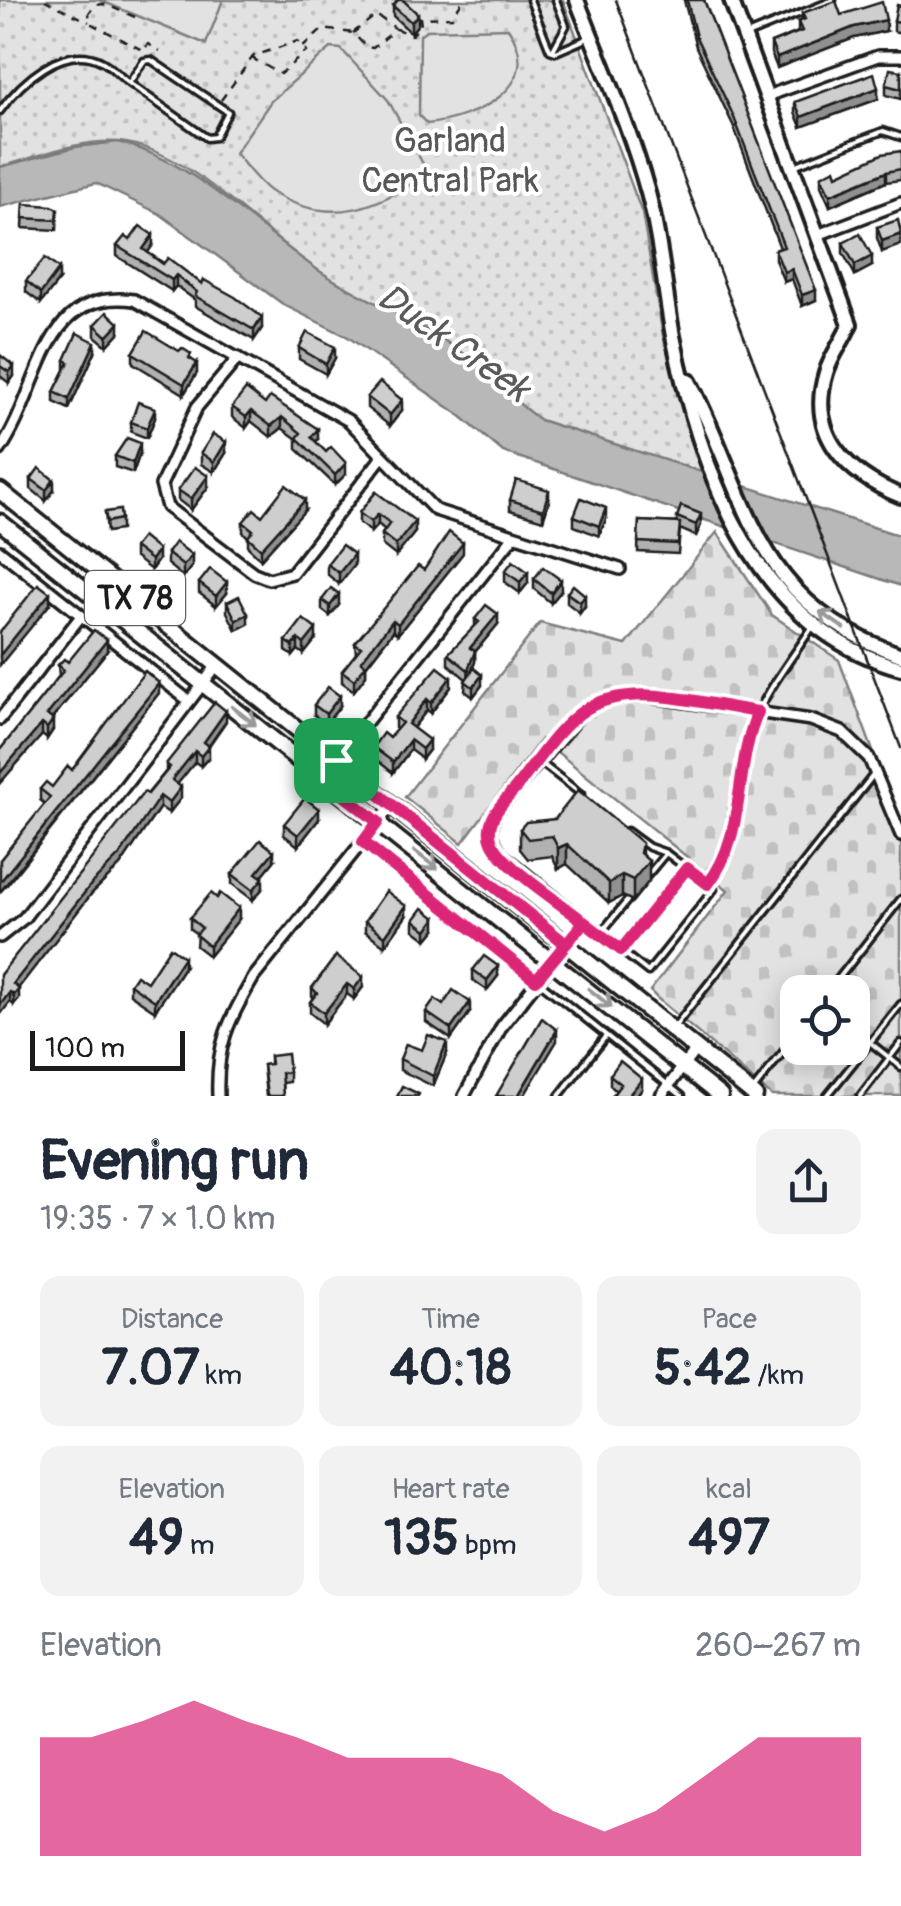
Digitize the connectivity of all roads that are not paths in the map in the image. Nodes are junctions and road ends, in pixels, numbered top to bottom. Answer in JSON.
{"nodes":[{"id":1,"x":530,"y":0,"type":"edge"},
{"id":2,"x":556,"y":0,"type":"edge"},
{"id":3,"x":576,"y":0,"type":"edge"},
{"id":4,"x":730,"y":0,"type":"edge"},
{"id":5,"x":833,"y":0,"type":"edge"},
{"id":6,"x":591,"y":36,"type":"junction"},
{"id":7,"x":744,"y":36,"type":"junction"},
{"id":8,"x":552,"y":52,"type":"junction"},
{"id":9,"x":901,"y":56,"type":"edge"},
{"id":10,"x":129,"y":84,"type":"junction"},
{"id":11,"x":767,"y":96,"type":"junction"},
{"id":12,"x":0,"y":111,"type":"edge"},
{"id":13,"x":901,"y":137,"type":"edge"},
{"id":14,"x":794,"y":166,"type":"junction"},
{"id":15,"x":901,"y":203,"type":"edge"},
{"id":16,"x":820,"y":234,"type":"junction"},
{"id":17,"x":238,"y":358,"type":"junction"},
{"id":18,"x":708,"y":438,"type":"junction"},
{"id":19,"x":0,"y":450,"type":"edge"},
{"id":20,"x":382,"y":457,"type":"junction"},
{"id":21,"x":0,"y":492,"type":"edge"},
{"id":22,"x":901,"y":496,"type":"edge"},
{"id":23,"x":0,"y":522,"type":"edge"},
{"id":24,"x":513,"y":536,"type":"junction"},
{"id":25,"x":0,"y":551,"type":"edge"},
{"id":26,"x":620,"y":569,"type":"dead end"},
{"id":27,"x":81,"y":616,"type":"junction"},
{"id":28,"x":814,"y":626,"type":"junction"},
{"id":29,"x":901,"y":656,"type":"edge"},
{"id":30,"x":218,"y":664,"type":"junction"},
{"id":31,"x":901,"y":668,"type":"edge"},
{"id":32,"x":203,"y":684,"type":"junction"},
{"id":33,"x":190,"y":701,"type":"junction"},
{"id":34,"x":758,"y":712,"type":"junction"},
{"id":35,"x":0,"y":719,"type":"edge"},
{"id":36,"x":336,"y":760,"type":"junction"},
{"id":37,"x":538,"y":761,"type":"junction"},
{"id":38,"x":876,"y":772,"type":"junction"},
{"id":39,"x":322,"y":778,"type":"junction"},
{"id":40,"x":593,"y":804,"type":"edge"},
{"id":41,"x":392,"y":805,"type":"junction"},
{"id":42,"x":378,"y":822,"type":"junction"},
{"id":43,"x":621,"y":826,"type":"edge"},
{"id":44,"x":901,"y":836,"type":"edge"},
{"id":45,"x":363,"y":842,"type":"junction"},
{"id":46,"x":666,"y":852,"type":"junction"},
{"id":47,"x":687,"y":868,"type":"junction"},
{"id":48,"x":647,"y":876,"type":"edge"},
{"id":49,"x":708,"y":884,"type":"junction"},
{"id":50,"x":901,"y":899,"type":"edge"},
{"id":51,"x":627,"y":901,"type":"dead end"},
{"id":52,"x":584,"y":922,"type":"junction"},
{"id":53,"x":600,"y":934,"type":"junction"},
{"id":54,"x":0,"y":936,"type":"edge"},
{"id":55,"x":566,"y":944,"type":"junction"},
{"id":56,"x":621,"y":950,"type":"junction"},
{"id":57,"x":553,"y":960,"type":"junction"},
{"id":58,"x":841,"y":975,"type":"edge"},
{"id":59,"x":536,"y":980,"type":"junction"},
{"id":60,"x":901,"y":1004,"type":"edge"},
{"id":61,"x":672,"y":1030,"type":"junction"},
{"id":62,"x":606,"y":1036,"type":"junction"},
{"id":63,"x":871,"y":1043,"type":"junction"},
{"id":64,"x":901,"y":1043,"type":"edge"},
{"id":65,"x":696,"y":1049,"type":"junction"},
{"id":66,"x":780,"y":1057,"type":"edge"},
{"id":67,"x":889,"y":1058,"type":"junction"},
{"id":68,"x":684,"y":1066,"type":"junction"},
{"id":69,"x":901,"y":1067,"type":"edge"},
{"id":70,"x":669,"y":1086,"type":"junction"},
{"id":71,"x":753,"y":1094,"type":"edge"},
{"id":72,"x":218,"y":1096,"type":"edge"},
{"id":73,"x":464,"y":1096,"type":"edge"},
{"id":74,"x":559,"y":1096,"type":"edge"},
{"id":75,"x":661,"y":1096,"type":"edge"},
{"id":76,"x":682,"y":1096,"type":"edge"},
{"id":77,"x":720,"y":1096,"type":"edge"},
{"id":78,"x":827,"y":1096,"type":"edge"},
{"id":79,"x":860,"y":1096,"type":"edge"}],
"edges":[{"from":1,"to":8,"type":"lane"},
{"from":2,"to":8,"type":"lane"},
{"from":3,"to":6,"type":"street"},
{"from":4,"to":7,"type":"street"},
{"from":5,"to":7,"type":"lane"},
{"from":6,"to":8,"type":"lane"},
{"from":6,"to":18,"type":"street"},
{"from":7,"to":11,"type":"street"},
{"from":9,"to":11,"type":"street"},
{"from":10,"to":10,"type":"lane"},
{"from":10,"to":12,"type":"lane"},
{"from":11,"to":14,"type":"street"},
{"from":13,"to":14,"type":"lane"},
{"from":14,"to":16,"type":"street"},
{"from":15,"to":16,"type":"street"},
{"from":16,"to":22,"type":"street"},
{"from":17,"to":19,"type":"street"},
{"from":17,"to":20,"type":"street"},
{"from":17,"to":20,"type":"street"},
{"from":18,"to":28,"type":"street"},
{"from":29,"to":18,"type":"street","one_way":true},
{"from":20,"to":24,"type":"street"},
{"from":21,"to":30,"type":"main road","number":"TX 78"},
{"from":23,"to":32,"type":"main road","number":"TX 78"},
{"from":24,"to":26,"type":"street"},
{"from":24,"to":36,"type":"street"},
{"from":25,"to":27,"type":"street"},
{"from":27,"to":33,"type":"street"},
{"from":27,"to":35,"type":"street"},
{"from":28,"to":31,"type":"street"},
{"from":28,"to":34,"type":"lane"},
{"from":30,"to":32,"type":"street"},
{"from":30,"to":36,"type":"main road","number":"TX 78"},
{"from":32,"to":33,"type":"street"},
{"from":32,"to":39,"type":"main road","number":"TX 78","one_way":true},
{"from":33,"to":54,"type":"street"},
{"from":34,"to":37,"type":"street"},
{"from":34,"to":38,"type":"street"},
{"from":34,"to":49,"type":"lane"},
{"from":36,"to":39,"type":"street"},
{"from":36,"to":41,"type":"main road","number":"TX 78"},
{"from":37,"to":40,"type":"lane"},
{"from":37,"to":52,"type":"street"},
{"from":38,"to":44,"type":"street"},
{"from":38,"to":61,"type":"lane"},
{"from":39,"to":42,"type":"main road","number":"TX 78"},
{"from":41,"to":42,"type":"street"},
{"from":41,"to":55,"type":"main road","number":"TX 78"},
{"from":42,"to":45,"type":"street"},
{"from":42,"to":57,"type":"main road","number":"TX 78","one_way":true},
{"from":43,"to":46,"type":"lane"},
{"from":45,"to":59,"type":"lane"},
{"from":45,"to":72,"type":"street"},
{"from":46,"to":47,"type":"lane"},
{"from":46,"to":48,"type":"lane"},
{"from":47,"to":49,"type":"lane"},
{"from":47,"to":56,"type":"lane"},
{"from":49,"to":56,"type":"lane"},
{"from":50,"to":58,"type":"lane"},
{"from":51,"to":53,"type":"lane"},
{"from":52,"to":53,"type":"lane"},
{"from":52,"to":55,"type":"street"},
{"from":53,"to":56,"type":"lane"},
{"from":55,"to":57,"type":"street"},
{"from":55,"to":61,"type":"main road","number":"TX 78"},
{"from":57,"to":59,"type":"street"},
{"from":57,"to":68,"type":"main road","number":"TX 78","one_way":true},
{"from":59,"to":62,"type":"lane"},
{"from":59,"to":73,"type":"street"},
{"from":60,"to":63,"type":"lane"},
{"from":61,"to":65,"type":"main road","number":"TX 78"},
{"from":62,"to":70,"type":"lane"},
{"from":62,"to":74,"type":"lane"},
{"from":63,"to":67,"type":"lane"},
{"from":63,"to":78,"type":"lane"},
{"from":64,"to":67,"type":"lane"},
{"from":65,"to":68,"type":"street"},
{"from":65,"to":71,"type":"main road","number":"TX 78"},
{"from":66,"to":71,"type":"lane"},
{"from":67,"to":69,"type":"lane"},
{"from":67,"to":79,"type":"lane"},
{"from":68,"to":70,"type":"street"},
{"from":68,"to":77,"type":"main road","number":"TX 78"},
{"from":70,"to":75,"type":"street"},
{"from":70,"to":76,"type":"lane"}]}
